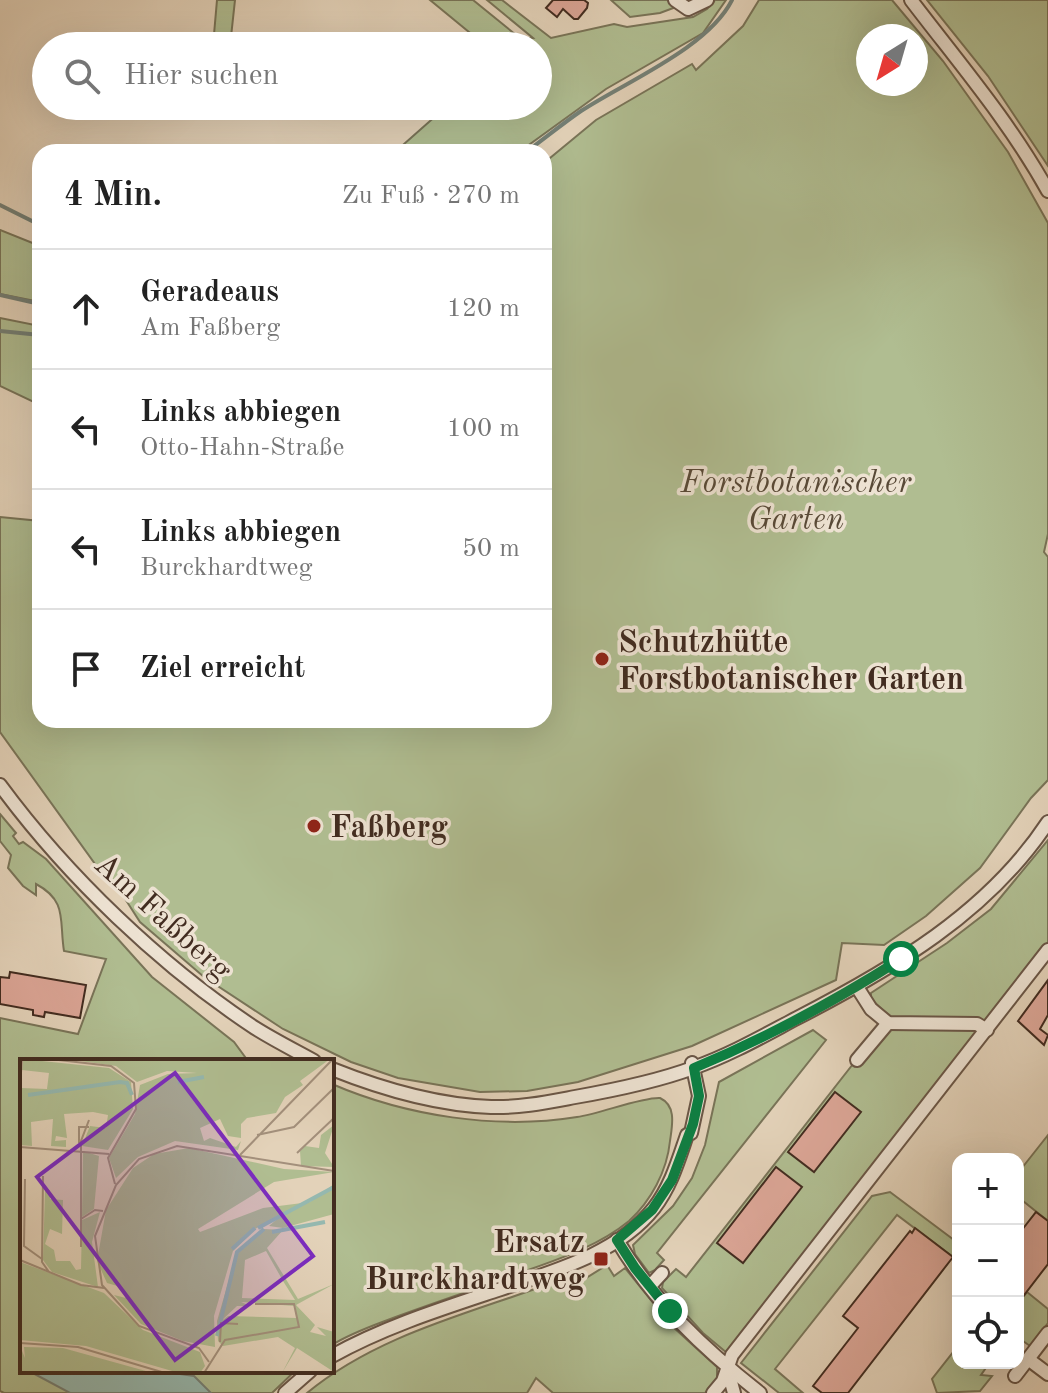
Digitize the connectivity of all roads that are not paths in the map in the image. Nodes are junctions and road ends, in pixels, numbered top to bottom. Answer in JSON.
{"nodes":[{"id":1,"x":675,"y":0,"type":"edge"},
{"id":2,"x":707,"y":0,"type":"edge"},
{"id":3,"x":911,"y":0,"type":"edge"},
{"id":4,"x":1048,"y":191,"type":"edge"},
{"id":5,"x":0,"y":785,"type":"edge"},
{"id":6,"x":1048,"y":822,"type":"edge"},
{"id":7,"x":1048,"y":950,"type":"edge"},
{"id":8,"x":857,"y":987,"type":"junction"},
{"id":9,"x":888,"y":1023,"type":"junction"},
{"id":10,"x":987,"y":1030,"type":"junction"},
{"id":11,"x":310,"y":1059,"type":"edge"},
{"id":12,"x":857,"y":1060,"type":"dead end"},
{"id":13,"x":690,"y":1065,"type":"junction"},
{"id":14,"x":334,"y":1070,"type":"edge"},
{"id":15,"x":617,"y":1240,"type":"junction"},
{"id":16,"x":662,"y":1273,"type":"dead end"},
{"id":17,"x":650,"y":1286,"type":"junction"},
{"id":18,"x":1048,"y":1333,"type":"edge"},
{"id":19,"x":334,"y":1355,"type":"edge"},
{"id":20,"x":1028,"y":1359,"type":"junction"},
{"id":21,"x":727,"y":1367,"type":"junction"},
{"id":22,"x":308,"y":1373,"type":"edge"},
{"id":23,"x":1048,"y":1374,"type":"edge"},
{"id":24,"x":1015,"y":1376,"type":"dead end"},
{"id":25,"x":285,"y":1393,"type":"edge"},
{"id":26,"x":713,"y":1393,"type":"edge"},
{"id":27,"x":734,"y":1393,"type":"edge"},
{"id":28,"x":760,"y":1393,"type":"edge"}],
"edges":[{"from":1,"to":2,"type":"street"},
{"from":3,"to":4,"type":"street"},
{"from":5,"to":11,"type":"street","name":"Am Faßberg"},
{"from":6,"to":8,"type":"street"},
{"from":7,"to":10,"type":"street"},
{"from":8,"to":9,"type":"street"},
{"from":8,"to":13,"type":"street"},
{"from":9,"to":10,"type":"street"},
{"from":9,"to":12,"type":"street"},
{"from":10,"to":21,"type":"street"},
{"from":13,"to":14,"type":"street"},
{"from":13,"to":15,"type":"street"},
{"from":15,"to":17,"type":"street"},
{"from":15,"to":19,"type":"street"},
{"from":16,"to":17,"type":"street"},
{"from":17,"to":21,"type":"street"},
{"from":18,"to":20,"type":"street"},
{"from":20,"to":23,"type":"street"},
{"from":20,"to":24,"type":"street"},
{"from":21,"to":26,"type":"street"},
{"from":21,"to":27,"type":"street"},
{"from":21,"to":28,"type":"street"},
{"from":22,"to":25,"type":"street"}]}
